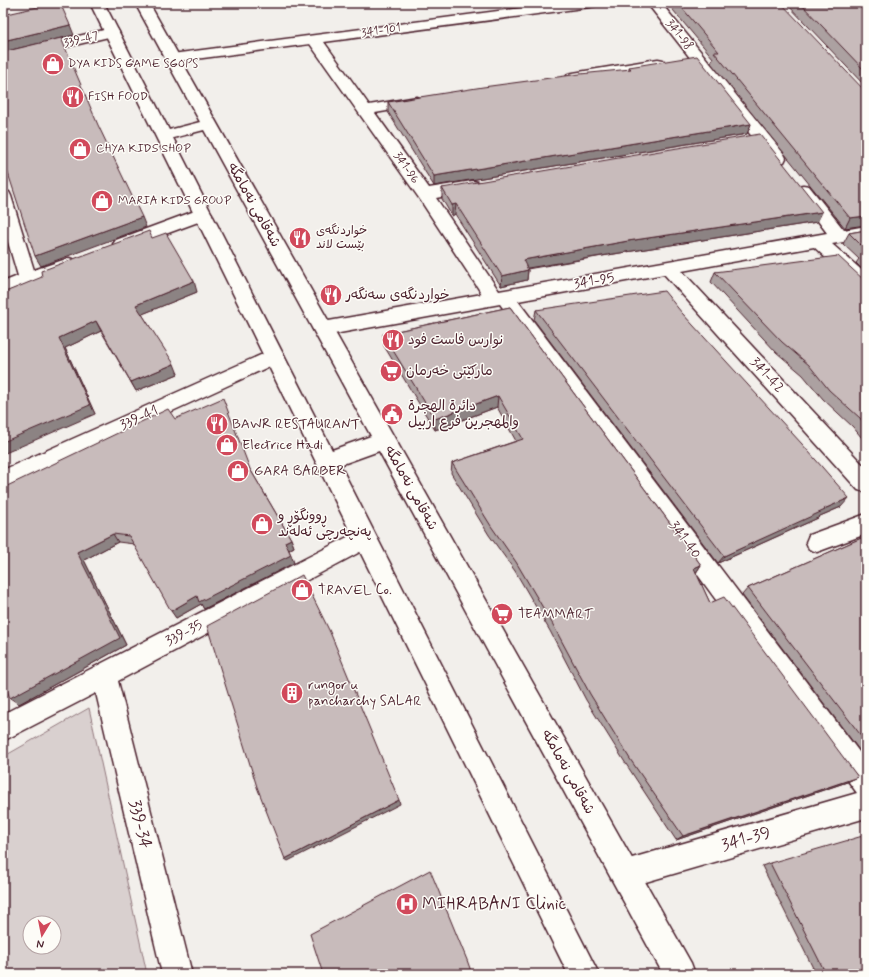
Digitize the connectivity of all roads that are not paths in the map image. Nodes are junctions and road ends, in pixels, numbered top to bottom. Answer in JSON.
{"nodes":[{"id":1,"x":97,"y":3,"type":"edge"},
{"id":2,"x":142,"y":3,"type":"edge"},
{"id":3,"x":590,"y":3,"type":"edge"},
{"id":4,"x":654,"y":3,"type":"edge"},
{"id":5,"x":572,"y":4,"type":"edge"},
{"id":6,"x":112,"y":32,"type":"junction"},
{"id":7,"x":314,"y":39,"type":"junction"},
{"id":8,"x":697,"y":57,"type":"junction"},
{"id":9,"x":3,"y":58,"type":"edge"},
{"id":10,"x":172,"y":58,"type":"junction"},
{"id":11,"x":558,"y":79,"type":"edge"},
{"id":12,"x":434,"y":99,"type":"edge"},
{"id":13,"x":365,"y":110,"type":"junction"},
{"id":14,"x":209,"y":124,"type":"junction"},
{"id":15,"x":164,"y":136,"type":"junction"},
{"id":16,"x":786,"y":169,"type":"edge"},
{"id":17,"x":796,"y":181,"type":"edge"},
{"id":18,"x":487,"y":183,"type":"edge"},
{"id":19,"x":425,"y":194,"type":"junction"},
{"id":20,"x":3,"y":196,"type":"edge"},
{"id":21,"x":202,"y":214,"type":"junction"},
{"id":22,"x":866,"y":232,"type":"edge"},
{"id":23,"x":840,"y":237,"type":"junction"},
{"id":24,"x":818,"y":240,"type":"junction"},
{"id":25,"x":108,"y":250,"type":"edge"},
{"id":26,"x":86,"y":258,"type":"edge"},
{"id":27,"x":668,"y":268,"type":"junction"},
{"id":28,"x":28,"y":280,"type":"junction"},
{"id":29,"x":866,"y":284,"type":"edge"},
{"id":30,"x":3,"y":289,"type":"edge"},
{"id":31,"x":500,"y":298,"type":"junction"},
{"id":32,"x":323,"y":329,"type":"junction"},
{"id":33,"x":274,"y":356,"type":"junction"},
{"id":34,"x":385,"y":440,"type":"junction"},
{"id":35,"x":327,"y":461,"type":"junction"},
{"id":36,"x":3,"y":480,"type":"edge"},
{"id":37,"x":866,"y":483,"type":"edge"},
{"id":38,"x":866,"y":524,"type":"edge"},
{"id":39,"x":365,"y":538,"type":"junction"},
{"id":40,"x":817,"y":542,"type":"dead end"},
{"id":41,"x":104,"y":675,"type":"junction"},
{"id":42,"x":3,"y":728,"type":"edge"},
{"id":43,"x":866,"y":783,"type":"edge"},
{"id":44,"x":866,"y":804,"type":"edge"},
{"id":45,"x":625,"y":874,"type":"junction"},
{"id":46,"x":177,"y":974,"type":"edge"},
{"id":47,"x":584,"y":974,"type":"edge"},
{"id":48,"x":680,"y":974,"type":"edge"}],
"edges":[{"from":1,"to":6,"type":"street"},
{"from":2,"to":10,"type":"street","name":"شەقامی نەمامگە"},
{"from":3,"to":5,"type":"street","name":"341-101"},
{"from":4,"to":8,"type":"street","name":"341-98"},
{"from":5,"to":7,"type":"street","name":"341-101"},
{"from":6,"to":9,"type":"street","name":"339-47"},
{"from":6,"to":15,"type":"street"},
{"from":7,"to":10,"type":"street","name":"341-101"},
{"from":7,"to":13,"type":"street","name":"341-96"},
{"from":8,"to":11,"type":"street"},
{"from":8,"to":16,"type":"street","name":"341-98"},
{"from":10,"to":14,"type":"street","name":"شەقامی نەمامگە"},
{"from":12,"to":13,"type":"street"},
{"from":13,"to":19,"type":"street","name":"341-96"},
{"from":14,"to":15,"type":"street"},
{"from":14,"to":32,"type":"street","name":"شەقامی نەمامگە"},
{"from":15,"to":21,"type":"street"},
{"from":17,"to":23,"type":"street"},
{"from":18,"to":19,"type":"street"},
{"from":19,"to":31,"type":"street","name":"341-96"},
{"from":20,"to":28,"type":"street"},
{"from":21,"to":25,"type":"street"},
{"from":21,"to":33,"type":"street"},
{"from":22,"to":23,"type":"street","name":"341-95"},
{"from":23,"to":24,"type":"street","name":"341-95"},
{"from":24,"to":27,"type":"street","name":"341-95"},
{"from":24,"to":29,"type":"street"},
{"from":26,"to":28,"type":"street"},
{"from":27,"to":31,"type":"street","name":"341-95"},
{"from":27,"to":37,"type":"street","name":"341-42"},
{"from":28,"to":30,"type":"street"},
{"from":31,"to":32,"type":"street","name":"341-95"},
{"from":31,"to":43,"type":"street","name":"341-40"},
{"from":32,"to":34,"type":"street","name":"شەقامی نەمامگە"},
{"from":33,"to":35,"type":"street"},
{"from":33,"to":36,"type":"street","name":"339-41"},
{"from":34,"to":35,"type":"street"},
{"from":34,"to":45,"type":"street","name":"شەقامی نەمامگە"},
{"from":35,"to":39,"type":"street"},
{"from":38,"to":40,"type":"street"},
{"from":39,"to":41,"type":"street","name":"339-35"},
{"from":39,"to":47,"type":"street"},
{"from":41,"to":42,"type":"street","name":"339-35"},
{"from":41,"to":46,"type":"street","name":"339-34"},
{"from":44,"to":45,"type":"street","name":"341-39"},
{"from":45,"to":48,"type":"street","name":"شەقامی نەمامگە"}]}
